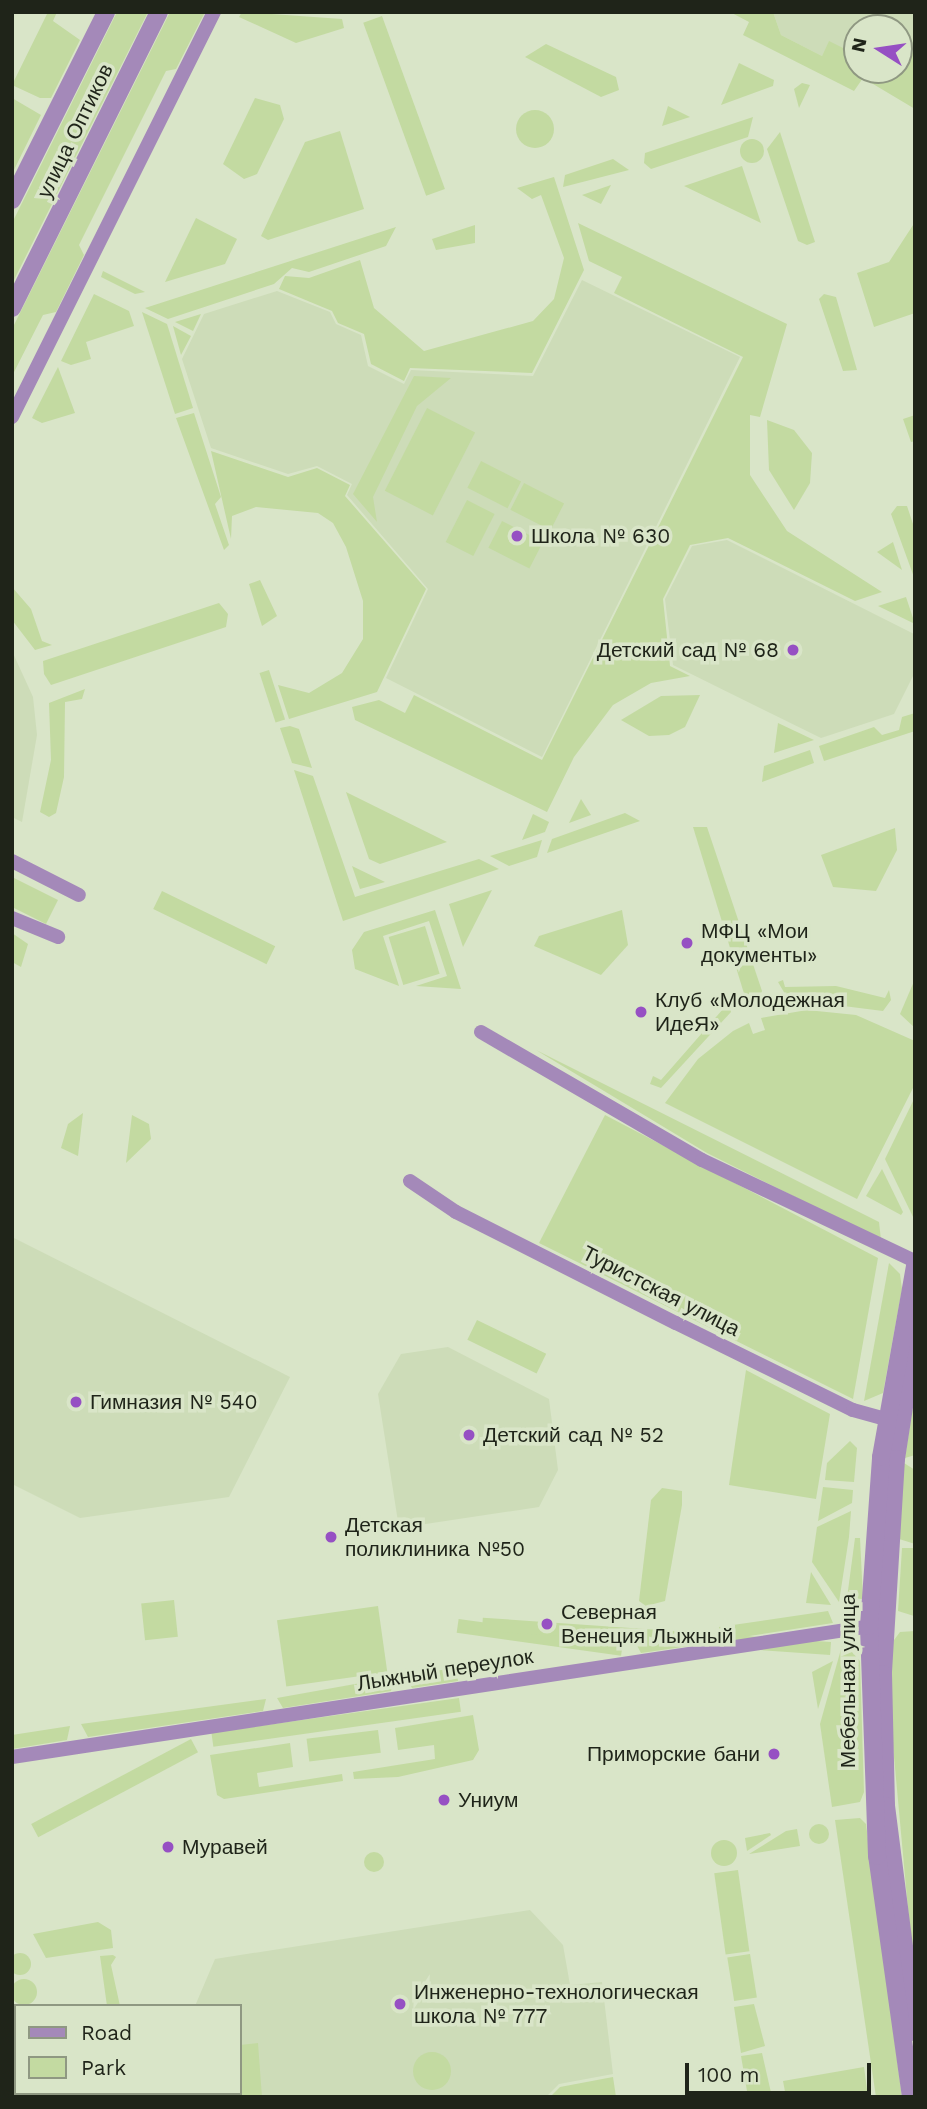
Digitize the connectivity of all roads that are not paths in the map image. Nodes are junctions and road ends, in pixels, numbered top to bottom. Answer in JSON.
{"nodes":[{"id":1,"x":106,"y":12,"type":"edge"},
{"id":2,"x":159,"y":12,"type":"edge"},
{"id":3,"x":214,"y":12,"type":"edge"},
{"id":4,"x":12,"y":200,"type":"edge"},
{"id":5,"x":12,"y":308,"type":"edge"},
{"id":6,"x":12,"y":417,"type":"edge"},
{"id":7,"x":12,"y":861,"type":"edge"},
{"id":8,"x":79,"y":895,"type":"dead end"},
{"id":9,"x":12,"y":918,"type":"edge"},
{"id":10,"x":58,"y":937,"type":"dead end"},
{"id":11,"x":481,"y":1032,"type":"dead end"},
{"id":12,"x":410,"y":1181,"type":"dead end"},
{"id":13,"x":915,"y":1263,"type":"edge"},
{"id":14,"x":915,"y":1336,"type":"edge"},
{"id":15,"x":893,"y":1421,"type":"junction"},
{"id":16,"x":876,"y":1625,"type":"junction"},
{"id":17,"x":12,"y":1757,"type":"edge"},
{"id":18,"x":915,"y":2032,"type":"edge"},
{"id":19,"x":911,"y":2097,"type":"edge"}],
"edges":[{"from":1,"to":4,"type":"street","name":"улица Оптиков"},
{"from":2,"to":5,"type":"street","name":"улица Оптиков"},
{"from":3,"to":6,"type":"street"},
{"from":7,"to":8,"type":"street"},
{"from":9,"to":10,"type":"street"},
{"from":11,"to":13,"type":"street"},
{"from":12,"to":15,"type":"street","name":"Туристская улица"},
{"from":13,"to":15,"type":"street","name":"Мебельная улица"},
{"from":14,"to":15,"type":"street","name":"Мебельная улица"},
{"from":15,"to":16,"type":"street","name":"Мебельная улица"},
{"from":16,"to":17,"type":"street","name":"Лыжный переулок"},
{"from":16,"to":18,"type":"street","name":"Мебельная улица"},
{"from":16,"to":19,"type":"street","name":"Мебельная улица"}]}
